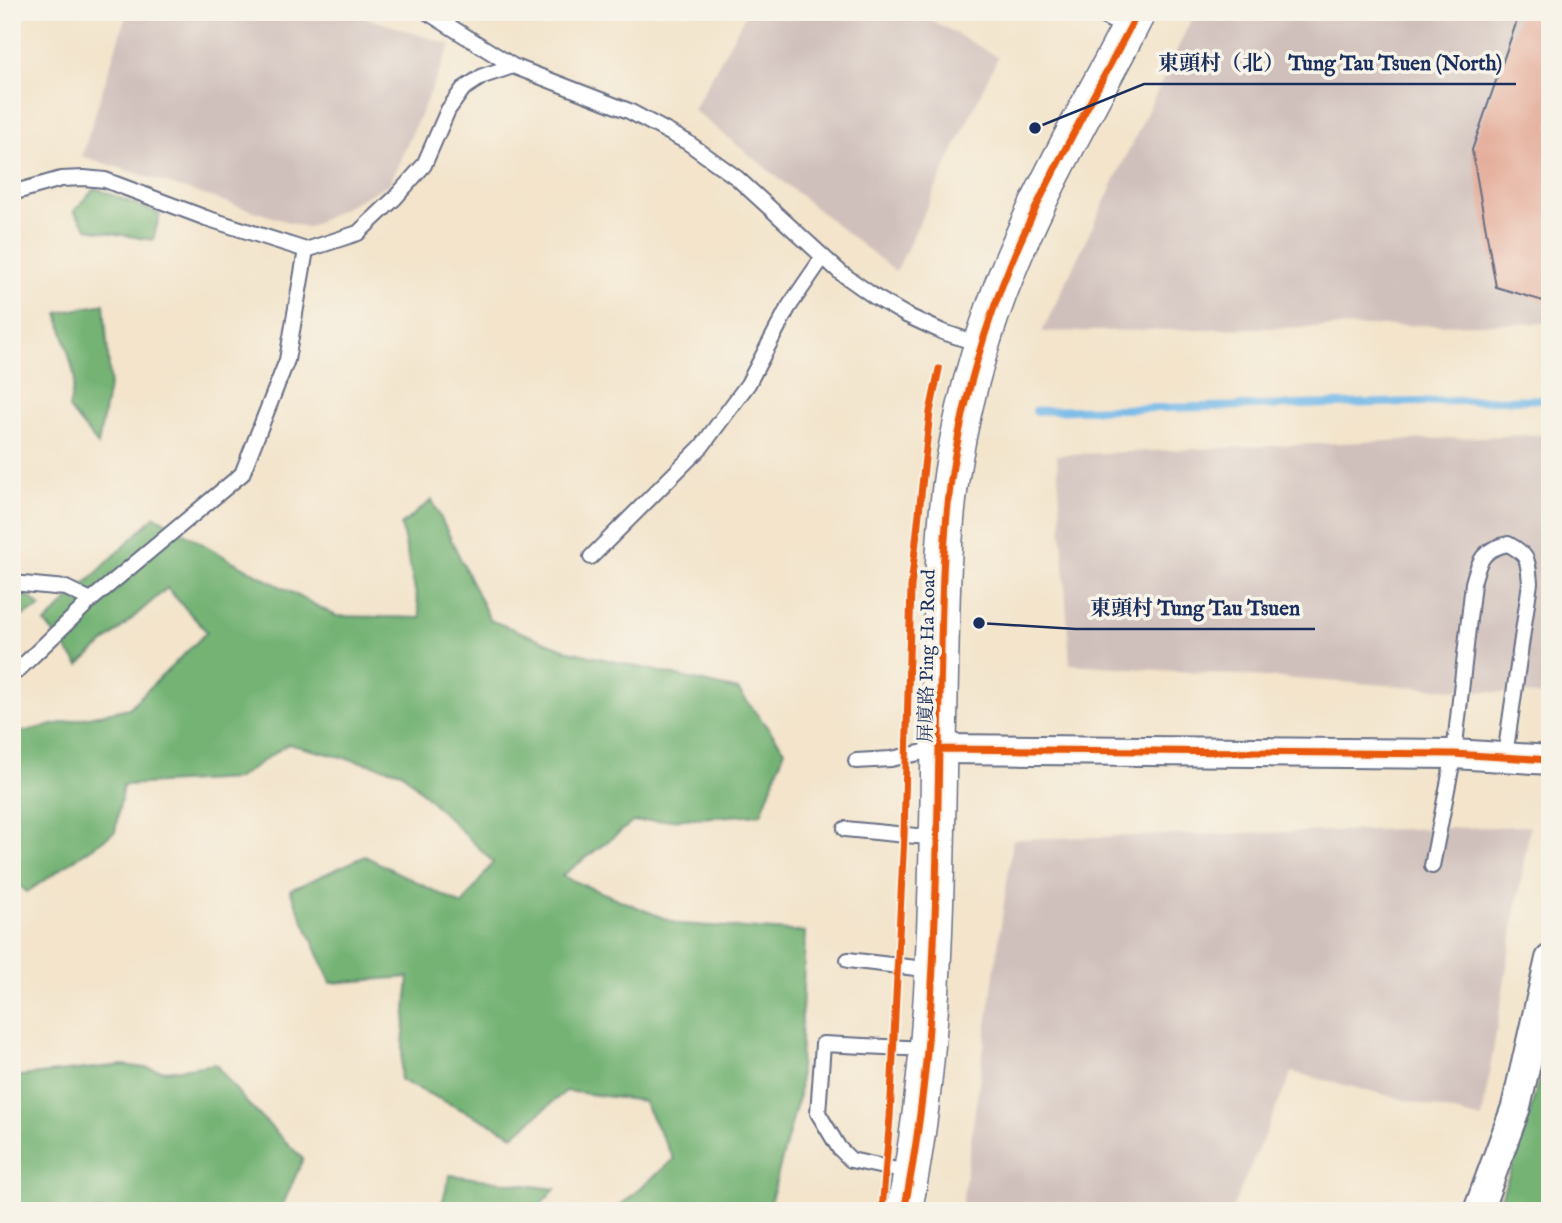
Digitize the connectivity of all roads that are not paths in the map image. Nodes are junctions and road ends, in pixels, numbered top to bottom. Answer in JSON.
{"nodes":[{"id":1,"x":427,"y":12,"type":"edge"},
{"id":2,"x":1094,"y":12,"type":"edge"},
{"id":3,"x":1133,"y":21,"type":"edge"},
{"id":4,"x":513,"y":66,"type":"junction"},
{"id":5,"x":12,"y":193,"type":"edge"},
{"id":6,"x":306,"y":250,"type":"junction"},
{"id":7,"x":824,"y":257,"type":"junction"},
{"id":8,"x":982,"y":345,"type":"junction"},
{"id":9,"x":591,"y":557,"type":"dead end"},
{"id":10,"x":12,"y":583,"type":"edge"},
{"id":11,"x":91,"y":600,"type":"junction"},
{"id":12,"x":17,"y":671,"type":"dead end"},
{"id":13,"x":939,"y":749,"type":"junction"},
{"id":14,"x":1454,"y":754,"type":"junction"},
{"id":15,"x":1505,"y":756,"type":"junction"},
{"id":16,"x":1550,"y":760,"type":"edge"},
{"id":17,"x":856,"y":761,"type":"dead end"},
{"id":18,"x":845,"y":830,"type":"dead end"},
{"id":19,"x":937,"y":838,"type":"junction"},
{"id":20,"x":1432,"y":866,"type":"dead end"},
{"id":21,"x":1550,"y":959,"type":"edge"},
{"id":22,"x":848,"y":960,"type":"dead end"},
{"id":23,"x":933,"y":970,"type":"junction"},
{"id":24,"x":928,"y":1049,"type":"junction"},
{"id":25,"x":912,"y":1173,"type":"junction"},
{"id":26,"x":904,"y":1211,"type":"edge"},
{"id":27,"x":1478,"y":1211,"type":"edge"}],
"edges":[{"from":1,"to":4,"type":"lane"},
{"from":2,"to":3,"type":"lane"},
{"from":3,"to":8,"type":"street","name":"屏廈路 Ping Ha Road"},
{"from":4,"to":6,"type":"lane"},
{"from":4,"to":7,"type":"lane"},
{"from":5,"to":6,"type":"lane"},
{"from":6,"to":11,"type":"lane"},
{"from":7,"to":8,"type":"lane"},
{"from":7,"to":9,"type":"lane"},
{"from":8,"to":13,"type":"street","name":"屏廈路 Ping Ha Road"},
{"from":10,"to":11,"type":"lane"},
{"from":11,"to":12,"type":"lane"},
{"from":13,"to":14,"type":"street"},
{"from":13,"to":17,"type":"lane"},
{"from":13,"to":19,"type":"street","name":"屏廈路 Ping Ha Road"},
{"from":14,"to":15,"type":"street"},
{"from":14,"to":15,"type":"lane"},
{"from":14,"to":20,"type":"lane"},
{"from":15,"to":16,"type":"street"},
{"from":18,"to":19,"type":"lane"},
{"from":19,"to":23,"type":"street","name":"屏廈路 Ping Ha Road"},
{"from":21,"to":27,"type":"street"},
{"from":22,"to":23,"type":"lane"},
{"from":23,"to":24,"type":"street","name":"屏廈路 Ping Ha Road"},
{"from":24,"to":25,"type":"street","name":"屏廈路 Ping Ha Road"},
{"from":24,"to":25,"type":"lane"},
{"from":25,"to":26,"type":"street","name":"屏廈路 Ping Ha Road"}]}
